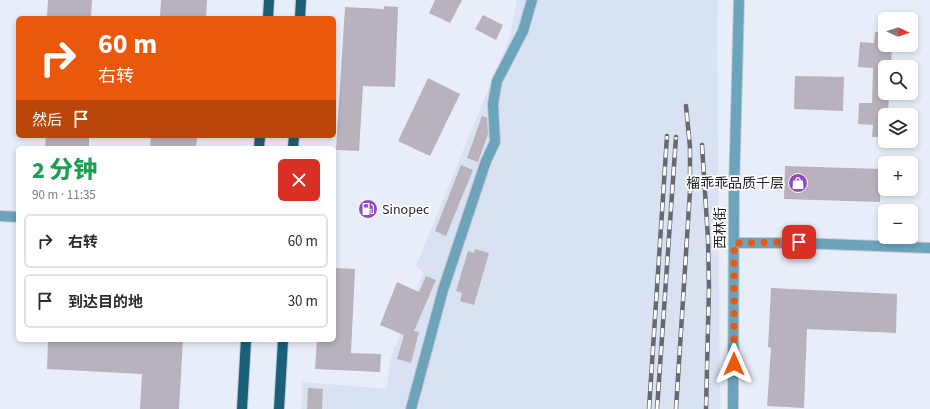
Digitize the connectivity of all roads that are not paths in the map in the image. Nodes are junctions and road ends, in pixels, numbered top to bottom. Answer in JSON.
{"nodes":[{"id":1,"x":269,"y":0,"type":"edge"},
{"id":2,"x":301,"y":0,"type":"edge"},
{"id":3,"x":532,"y":0,"type":"edge"},
{"id":4,"x":739,"y":0,"type":"edge"},
{"id":5,"x":268,"y":16,"type":"edge"},
{"id":6,"x":300,"y":16,"type":"edge"},
{"id":7,"x":0,"y":216,"type":"edge"},
{"id":8,"x":16,"y":217,"type":"edge"},
{"id":9,"x":734,"y":243,"type":"junction"},
{"id":10,"x":930,"y":248,"type":"edge"},
{"id":11,"x":246,"y":342,"type":"edge"},
{"id":12,"x":283,"y":342,"type":"edge"},
{"id":13,"x":242,"y":409,"type":"edge"},
{"id":14,"x":279,"y":409,"type":"edge"},
{"id":15,"x":411,"y":409,"type":"edge"},
{"id":16,"x":733,"y":409,"type":"edge"}],
"edges":[{"from":1,"to":5,"type":"main road"},
{"from":2,"to":6,"type":"main road"},
{"from":3,"to":15,"type":"street"},
{"from":4,"to":9,"type":"street","name":"西林街"},
{"from":7,"to":8,"type":"street"},
{"from":9,"to":10,"type":"street"},
{"from":9,"to":16,"type":"street","name":"西林街"},
{"from":11,"to":13,"type":"main road"},
{"from":12,"to":14,"type":"main road"}]}
